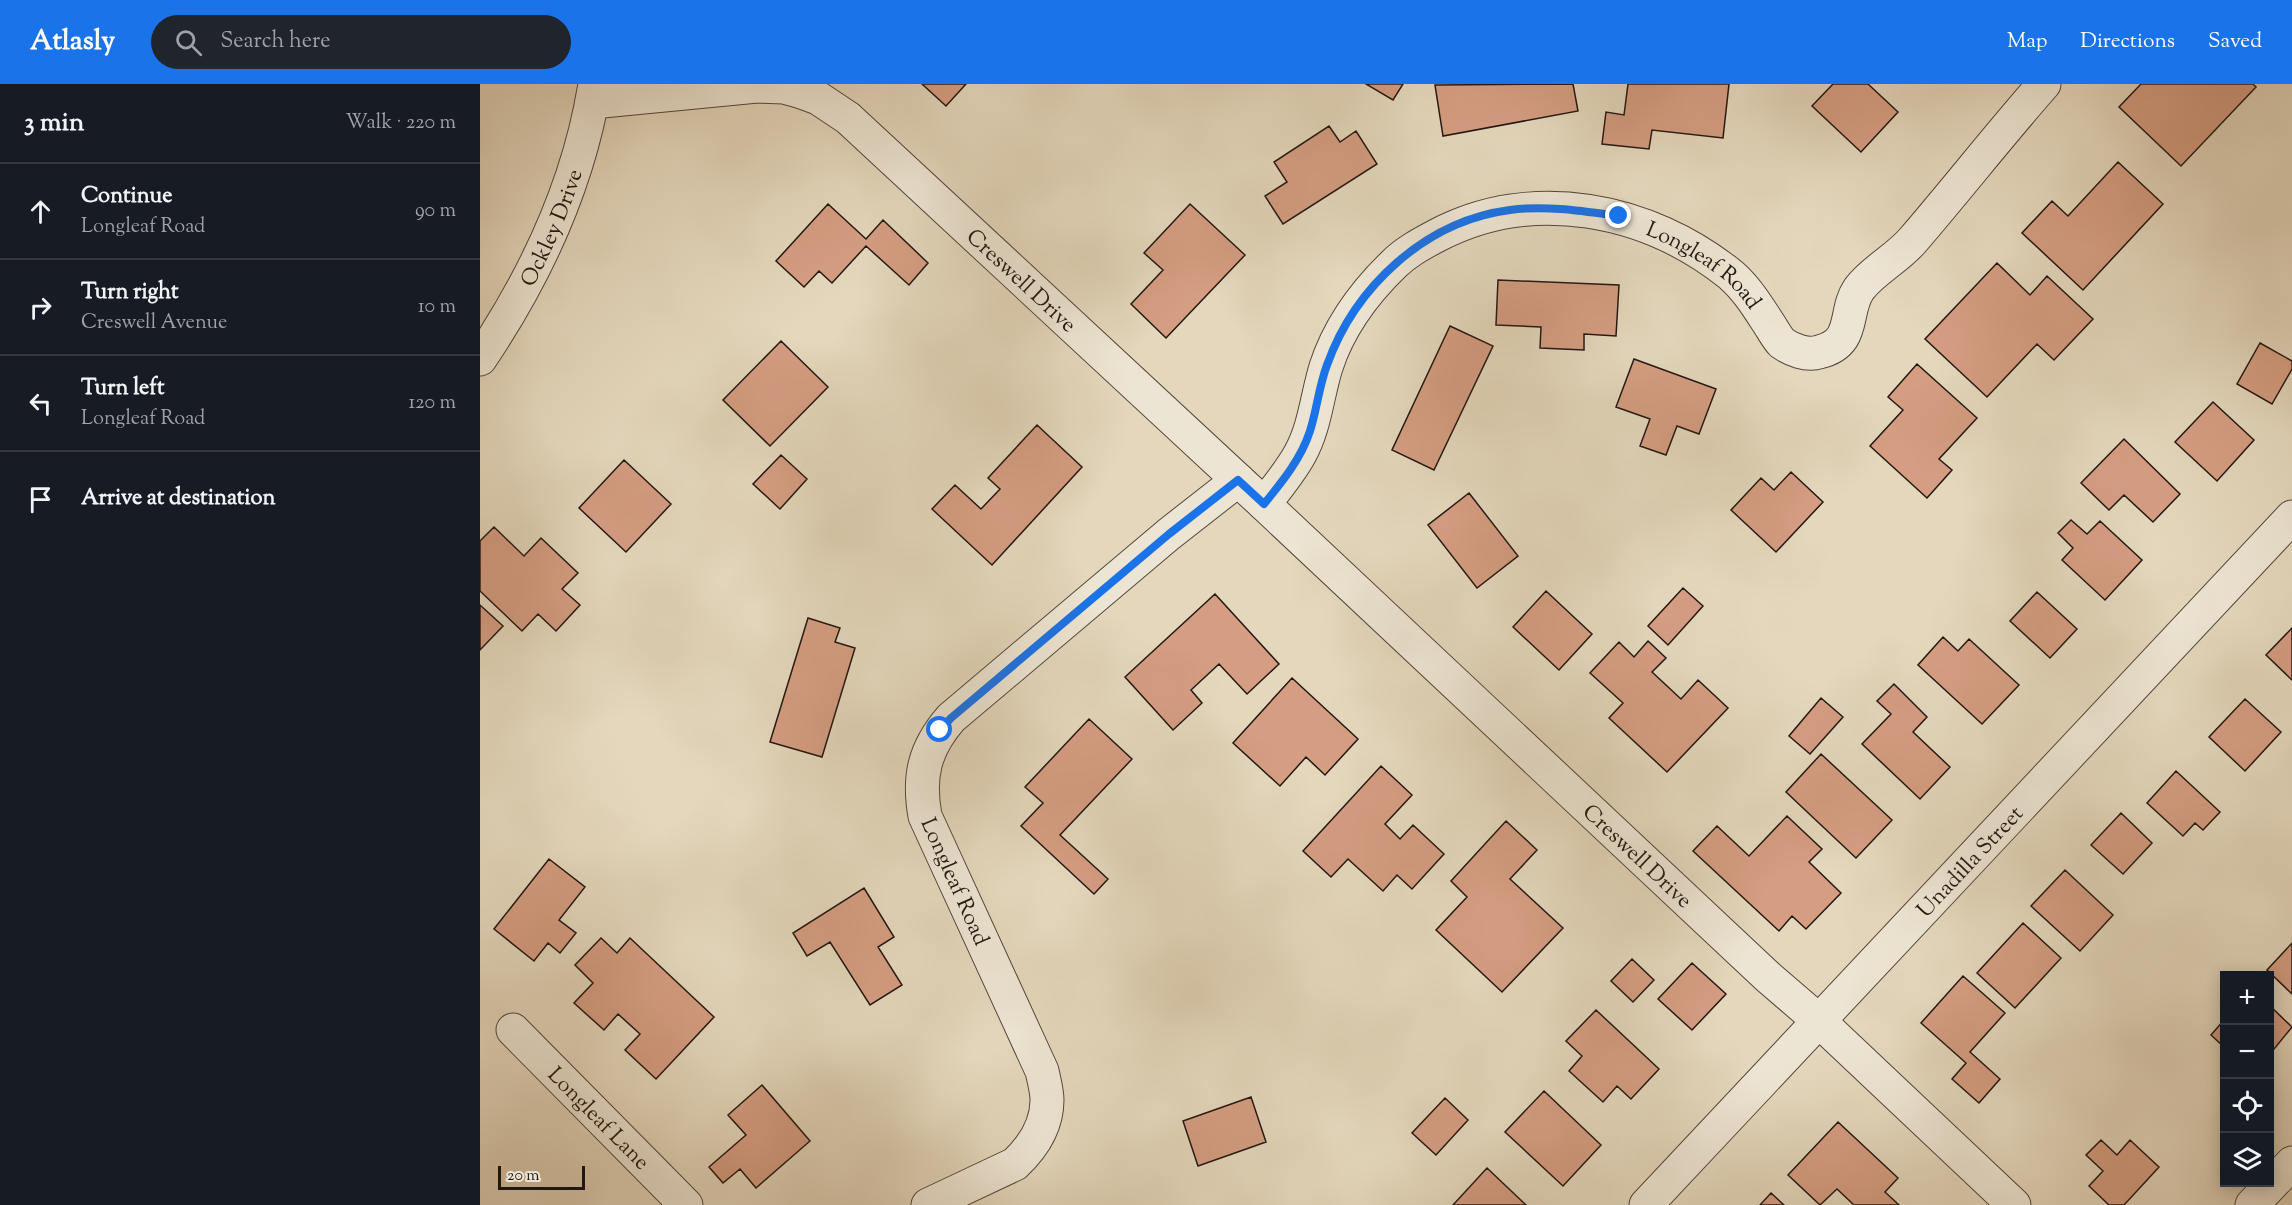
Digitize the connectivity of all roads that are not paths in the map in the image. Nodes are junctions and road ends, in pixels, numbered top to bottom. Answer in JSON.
{"nodes":[{"id":1,"x":2044,"y":84,"type":"edge"},
{"id":2,"x":802,"y":87,"type":"edge"},
{"id":3,"x":594,"y":93,"type":"edge"},
{"id":4,"x":480,"y":359,"type":"edge"},
{"id":5,"x":1238,"y":480,"type":"junction"},
{"id":6,"x":1264,"y":504,"type":"junction"},
{"id":7,"x":2292,"y":517,"type":"edge"},
{"id":8,"x":1818,"y":1020,"type":"junction"},
{"id":9,"x":513,"y":1030,"type":"dead end"},
{"id":10,"x":2292,"y":1162,"type":"edge"},
{"id":11,"x":686,"y":1205,"type":"edge"},
{"id":12,"x":928,"y":1205,"type":"edge"},
{"id":13,"x":1646,"y":1205,"type":"edge"},
{"id":14,"x":2014,"y":1205,"type":"edge"},
{"id":15,"x":2252,"y":1205,"type":"edge"}],
"edges":[{"from":1,"to":6,"type":"street","name":"Longleaf Road"},
{"from":2,"to":3,"type":"street","name":"Creswell Drive"},
{"from":2,"to":5,"type":"street","name":"Creswell Drive"},
{"from":3,"to":4,"type":"street","name":"Ockley Drive"},
{"from":5,"to":6,"type":"street","name":"Creswell Drive"},
{"from":5,"to":12,"type":"street","name":"Longleaf Road"},
{"from":6,"to":8,"type":"street","name":"Creswell Drive"},
{"from":7,"to":8,"type":"street","name":"Unadilla Street"},
{"from":8,"to":13,"type":"street","name":"Unadilla Street"},
{"from":8,"to":14,"type":"street","name":"Creswell Drive"},
{"from":9,"to":11,"type":"street","name":"Longleaf Lane"},
{"from":10,"to":15,"type":"street"}]}
